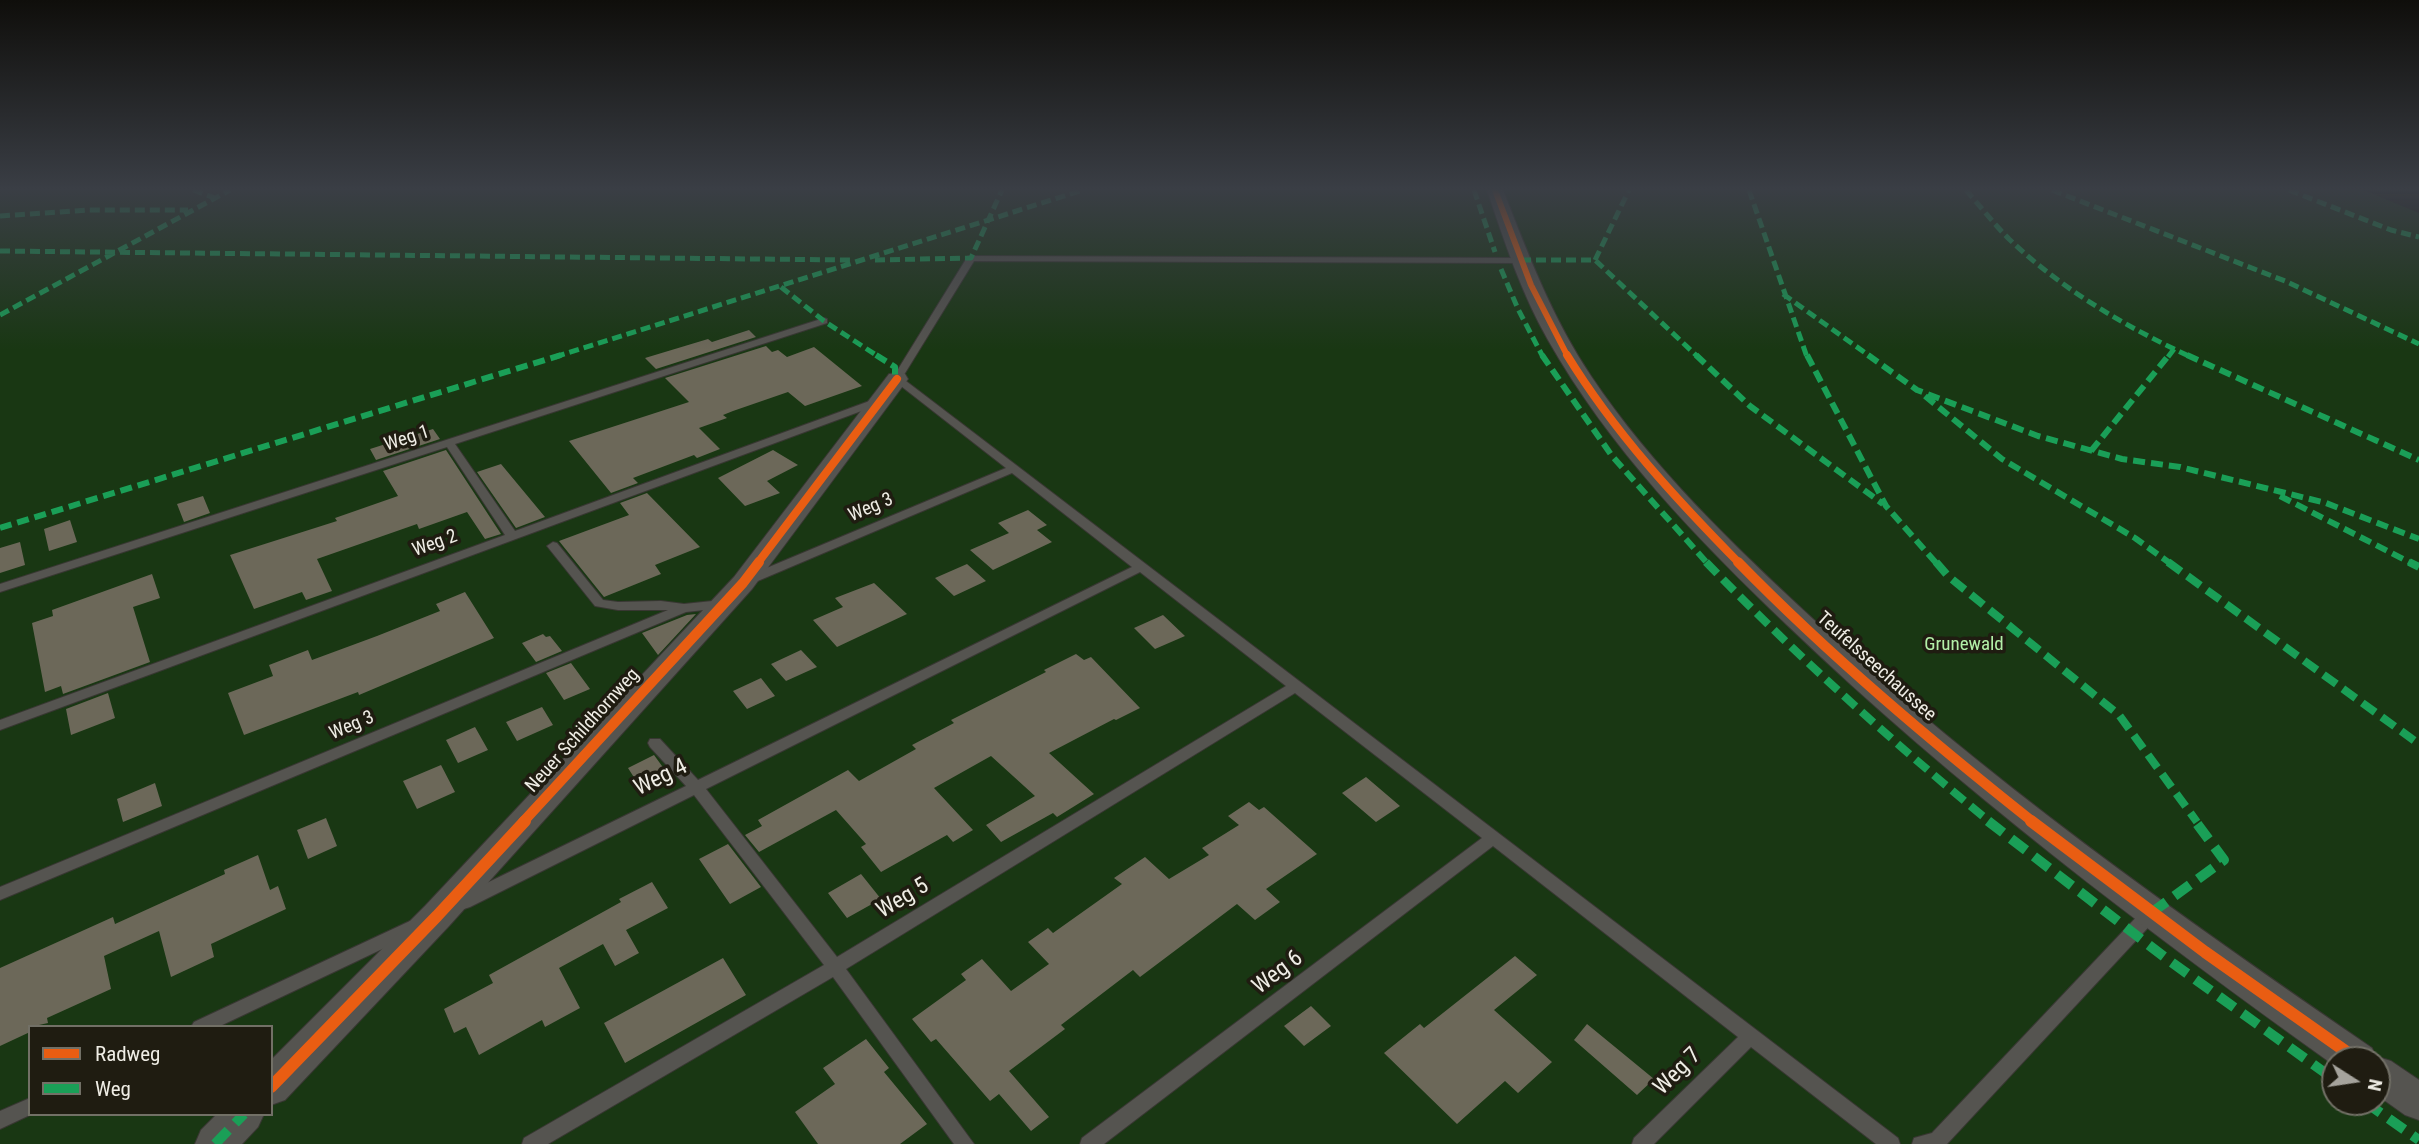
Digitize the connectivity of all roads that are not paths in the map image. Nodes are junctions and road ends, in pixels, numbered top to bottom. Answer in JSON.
{"nodes":[{"id":1,"x":1515,"y":243,"type":"edge"},
{"id":2,"x":1521,"y":260,"type":"junction"},
{"id":3,"x":824,"y":321,"type":"dead end"},
{"id":4,"x":897,"y":379,"type":"junction"},
{"id":5,"x":883,"y":399,"type":"junction"},
{"id":6,"x":450,"y":444,"type":"junction"},
{"id":7,"x":1013,"y":468,"type":"junction"},
{"id":8,"x":512,"y":536,"type":"junction"},
{"id":9,"x":553,"y":547,"type":"dead end"},
{"id":10,"x":1141,"y":567,"type":"junction"},
{"id":11,"x":0,"y":588,"type":"edge"},
{"id":12,"x":732,"y":594,"type":"junction"},
{"id":13,"x":684,"y":608,"type":"junction"},
{"id":14,"x":1296,"y":686,"type":"junction"},
{"id":15,"x":0,"y":725,"type":"edge"},
{"id":16,"x":655,"y":743,"type":"dead end"},
{"id":17,"x":697,"y":788,"type":"junction"},
{"id":18,"x":1493,"y":838,"type":"junction"},
{"id":19,"x":0,"y":894,"type":"edge"},
{"id":20,"x":2151,"y":913,"type":"junction"},
{"id":21,"x":437,"y":916,"type":"junction"},
{"id":22,"x":835,"y":967,"type":"junction"},
{"id":23,"x":204,"y":1025,"type":"edge"},
{"id":24,"x":1751,"y":1036,"type":"junction"},
{"id":25,"x":2338,"y":1046,"type":"edge"},
{"id":26,"x":2391,"y":1083,"type":"edge"},
{"id":27,"x":273,"y":1085,"type":"edge"},
{"id":28,"x":2419,"y":1102,"type":"edge"},
{"id":29,"x":28,"y":1108,"type":"edge"},
{"id":30,"x":242,"y":1116,"type":"edge"},
{"id":31,"x":0,"y":1120,"type":"edge"},
{"id":32,"x":215,"y":1144,"type":"edge"},
{"id":33,"x":531,"y":1144,"type":"edge"},
{"id":34,"x":965,"y":1144,"type":"edge"},
{"id":35,"x":1089,"y":1144,"type":"edge"},
{"id":36,"x":1641,"y":1144,"type":"edge"},
{"id":37,"x":1891,"y":1144,"type":"edge"},
{"id":38,"x":1921,"y":1144,"type":"edge"}],
"edges":[{"from":1,"to":2,"type":"street","name":"Teufelsseechaussee"},
{"from":2,"to":4,"type":"lane","name":"Neuer Schildhornweg"},
{"from":2,"to":20,"type":"street","name":"Teufelsseechaussee"},
{"from":3,"to":6,"type":"lane","name":"Weg 1"},
{"from":4,"to":5,"type":"street","name":"Neuer Schildhornweg"},
{"from":4,"to":7,"type":"lane"},
{"from":5,"to":8,"type":"lane","name":"Weg 2"},
{"from":5,"to":12,"type":"street","name":"Neuer Schildhornweg"},
{"from":6,"to":8,"type":"lane"},
{"from":6,"to":11,"type":"lane","name":"Weg 1"},
{"from":7,"to":10,"type":"lane"},
{"from":7,"to":12,"type":"lane","name":"Weg 3"},
{"from":8,"to":15,"type":"lane","name":"Weg 2"},
{"from":9,"to":13,"type":"lane"},
{"from":10,"to":14,"type":"lane"},
{"from":10,"to":17,"type":"lane","name":"Weg 4"},
{"from":12,"to":13,"type":"lane","name":"Weg 3"},
{"from":12,"to":21,"type":"street","name":"Neuer Schildhornweg"},
{"from":13,"to":19,"type":"lane","name":"Weg 3"},
{"from":14,"to":18,"type":"lane"},
{"from":14,"to":22,"type":"lane","name":"Weg 5"},
{"from":16,"to":17,"type":"lane"},
{"from":17,"to":21,"type":"lane","name":"Weg 4"},
{"from":17,"to":22,"type":"lane"},
{"from":18,"to":24,"type":"lane"},
{"from":18,"to":35,"type":"lane","name":"Weg 6"},
{"from":20,"to":25,"type":"street","name":"Teufelsseechaussee"},
{"from":20,"to":38,"type":"lane"},
{"from":21,"to":23,"type":"lane","name":"Weg 4"},
{"from":21,"to":27,"type":"street","name":"Neuer Schildhornweg"},
{"from":22,"to":33,"type":"lane","name":"Weg 5"},
{"from":22,"to":34,"type":"lane"},
{"from":24,"to":36,"type":"lane","name":"Weg 7"},
{"from":24,"to":37,"type":"lane"},
{"from":26,"to":28,"type":"street"},
{"from":29,"to":31,"type":"lane"},
{"from":30,"to":32,"type":"street"}]}
